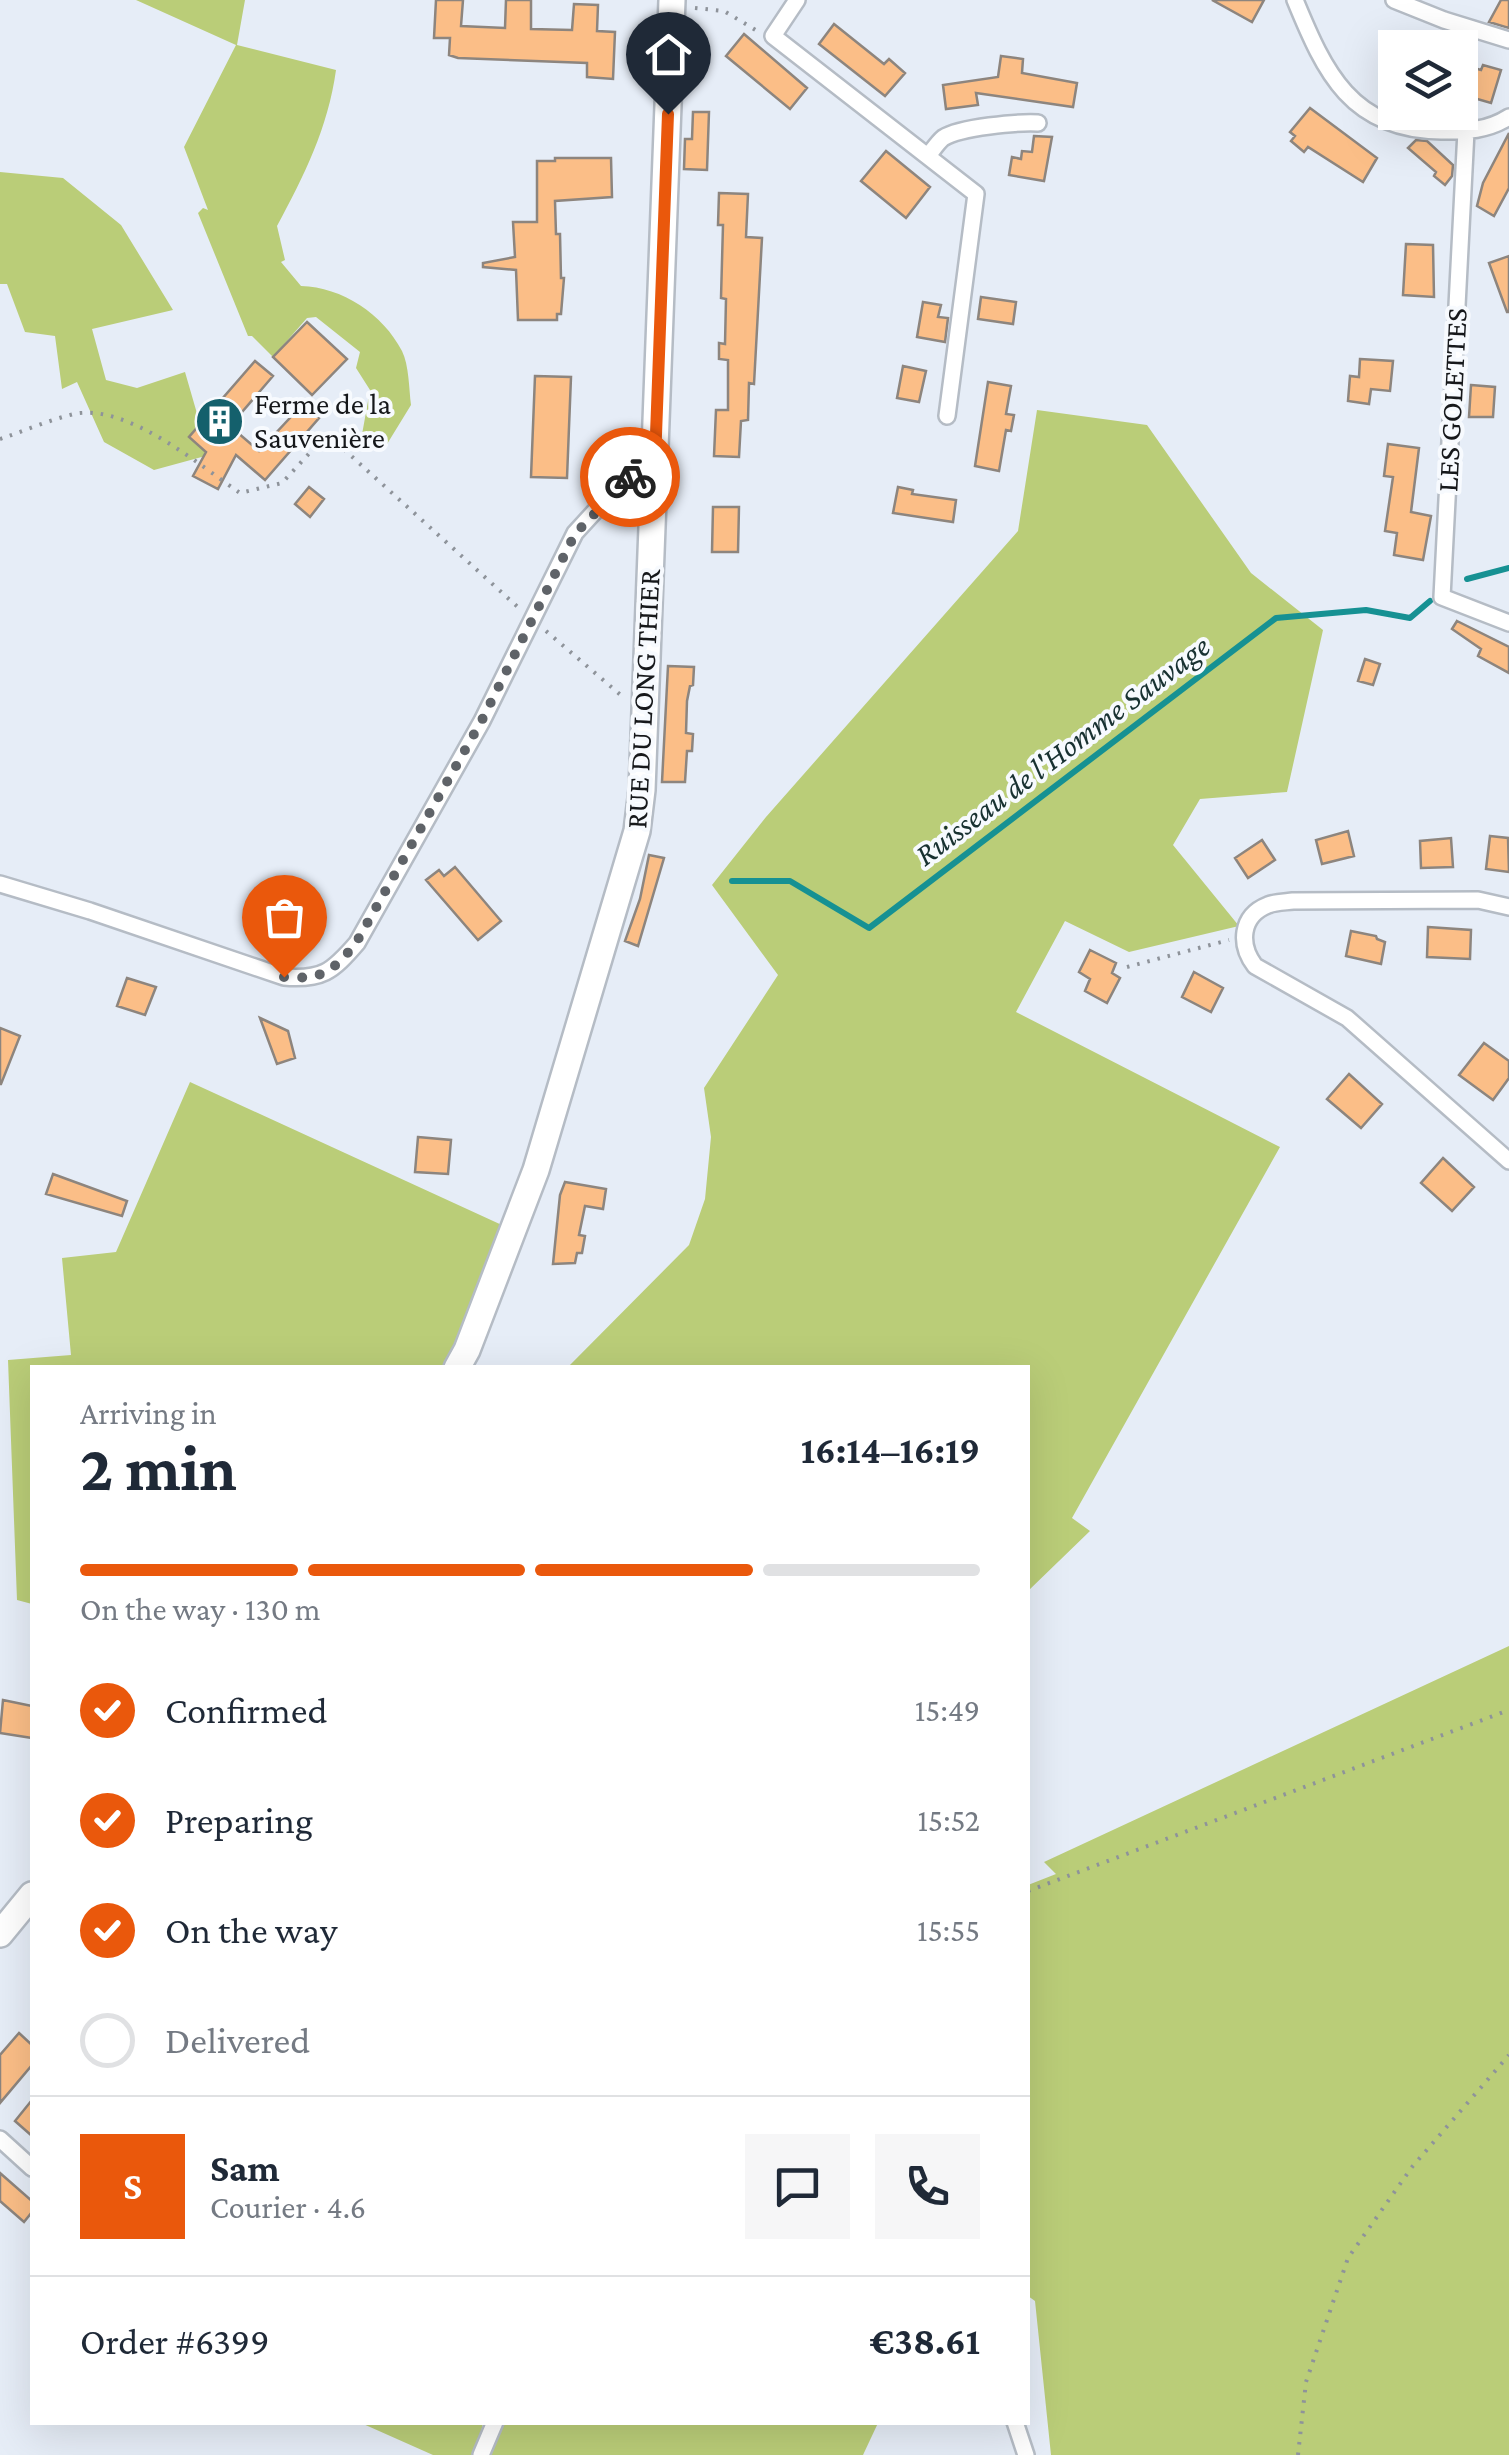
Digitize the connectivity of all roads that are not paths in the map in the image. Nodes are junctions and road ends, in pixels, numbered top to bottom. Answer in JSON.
{"nodes":[{"id":1,"x":796,"y":0,"type":"edge"},
{"id":2,"x":1295,"y":0,"type":"edge"},
{"id":3,"x":1394,"y":0,"type":"edge"},
{"id":4,"x":672,"y":2,"type":"edge"},
{"id":5,"x":1509,"y":40,"type":"edge"},
{"id":6,"x":1509,"y":118,"type":"edge"},
{"id":7,"x":1038,"y":123,"type":"dead end"},
{"id":8,"x":1466,"y":131,"type":"junction"},
{"id":9,"x":928,"y":156,"type":"junction"},
{"id":10,"x":946,"y":416,"type":"dead end"},
{"id":11,"x":655,"y":461,"type":"junction"},
{"id":12,"x":1509,"y":623,"type":"edge"},
{"id":13,"x":0,"y":884,"type":"edge"},
{"id":14,"x":1509,"y":906,"type":"edge"},
{"id":15,"x":1509,"y":1160,"type":"edge"},
{"id":16,"x":459,"y":1365,"type":"edge"},
{"id":17,"x":30,"y":1896,"type":"edge"},
{"id":18,"x":0,"y":1934,"type":"edge"},
{"id":19,"x":0,"y":2139,"type":"edge"},
{"id":20,"x":30,"y":2166,"type":"edge"},
{"id":21,"x":494,"y":2425,"type":"edge"},
{"id":22,"x":1016,"y":2425,"type":"edge"},
{"id":23,"x":481,"y":2455,"type":"edge"},
{"id":24,"x":1026,"y":2455,"type":"edge"}],
"edges":[{"from":1,"to":9,"type":"street"},
{"from":2,"to":8,"type":"street"},
{"from":3,"to":5,"type":"street"},
{"from":4,"to":11,"type":"main road","name":"RUE DU LONG THIER"},
{"from":6,"to":8,"type":"street"},
{"from":7,"to":9,"type":"street"},
{"from":8,"to":12,"type":"street","name":"LES GOLETTES"},
{"from":9,"to":10,"type":"street"},
{"from":11,"to":13,"type":"street"},
{"from":11,"to":16,"type":"main road","name":"RUE DU LONG THIER"},
{"from":14,"to":15,"type":"street"},
{"from":17,"to":18,"type":"main road"},
{"from":19,"to":20,"type":"street"},
{"from":21,"to":23,"type":"street"},
{"from":22,"to":24,"type":"street"}]}
